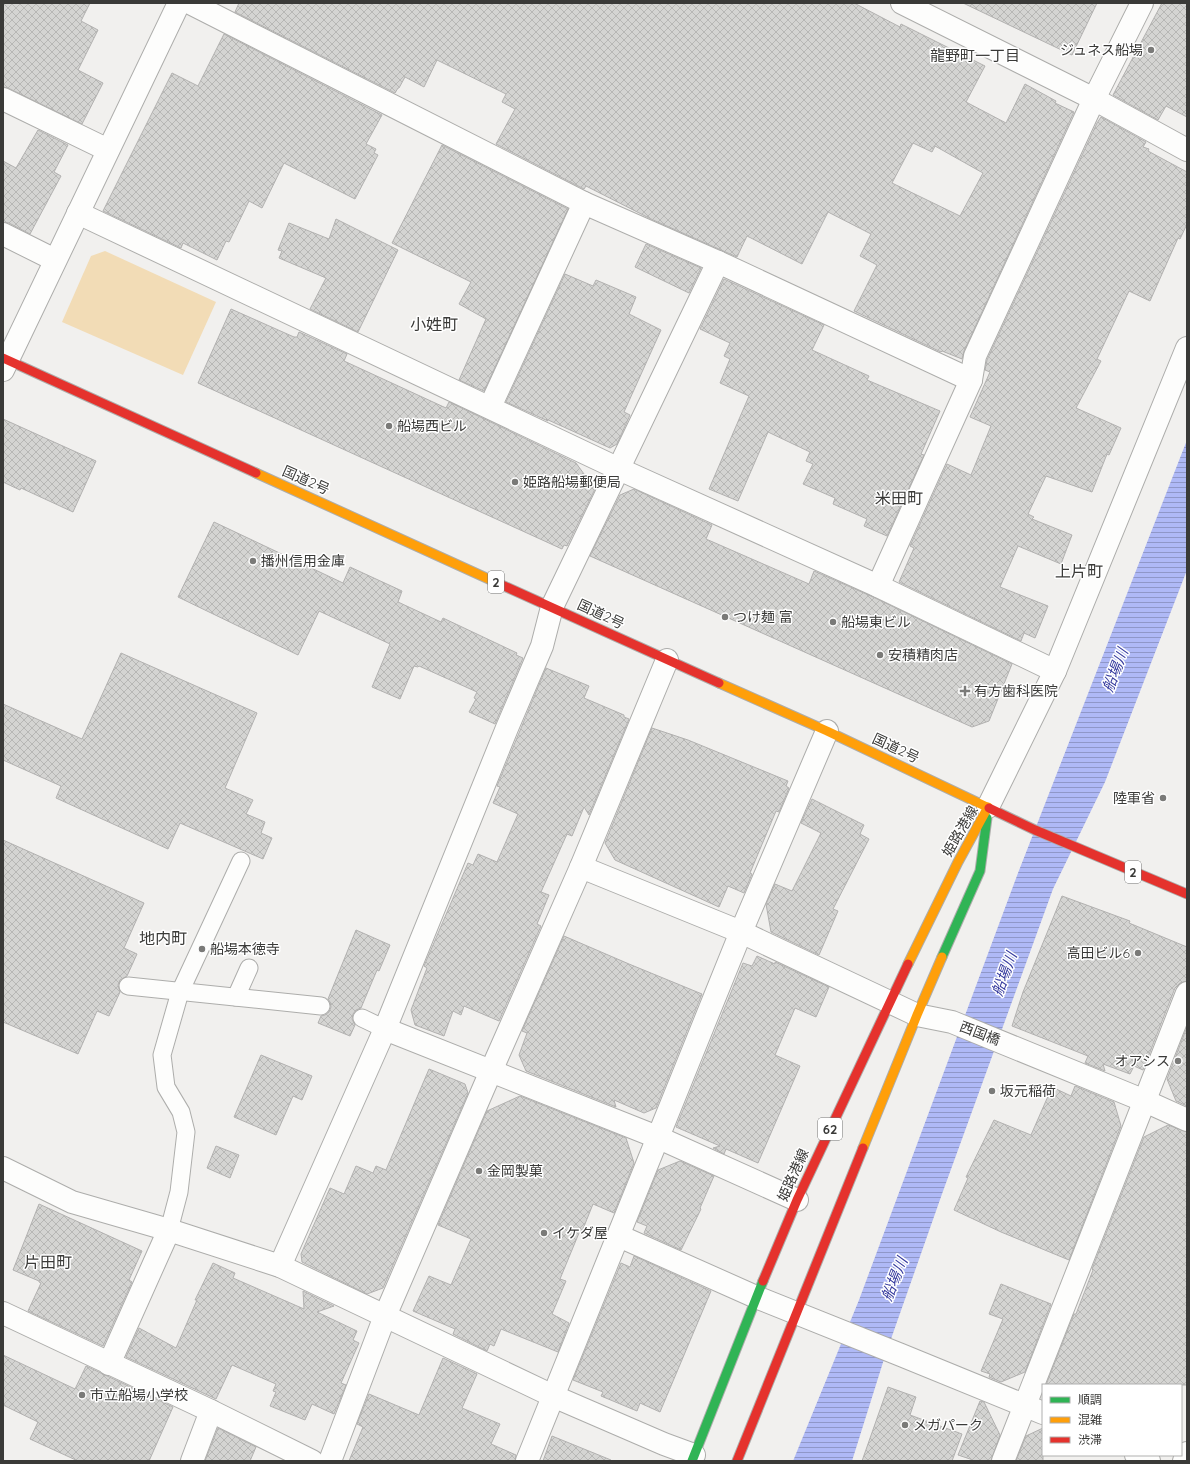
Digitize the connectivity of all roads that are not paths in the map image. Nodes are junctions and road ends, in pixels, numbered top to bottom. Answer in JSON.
{"nodes":[{"id":1,"x":179,"y":3,"type":"edge"},
{"id":2,"x":190,"y":3,"type":"edge"},
{"id":3,"x":902,"y":3,"type":"edge"},
{"id":4,"x":1142,"y":3,"type":"edge"},
{"id":5,"x":3,"y":99,"type":"edge"},
{"id":6,"x":1094,"y":99,"type":"junction"},
{"id":7,"x":108,"y":150,"type":"junction"},
{"id":8,"x":1187,"y":150,"type":"edge"},
{"id":9,"x":584,"y":203,"type":"junction"},
{"id":10,"x":78,"y":213,"type":"junction"},
{"id":11,"x":3,"y":234,"type":"edge"},
{"id":12,"x":55,"y":260,"type":"junction"},
{"id":13,"x":718,"y":262,"type":"junction"},
{"id":14,"x":1187,"y":348,"type":"edge"},
{"id":15,"x":5,"y":362,"type":"edge"},
{"id":16,"x":971,"y":380,"type":"junction"},
{"id":17,"x":490,"y":407,"type":"junction"},
{"id":18,"x":619,"y":469,"type":"junction"},
{"id":19,"x":878,"y":586,"type":"junction"},
{"id":20,"x":552,"y":607,"type":"junction"},
{"id":21,"x":667,"y":660,"type":"junction"},
{"id":22,"x":1055,"y":671,"type":"junction"},
{"id":23,"x":827,"y":731,"type":"junction"},
{"id":24,"x":988,"y":807,"type":"junction"},
{"id":25,"x":241,"y":860,"type":"dead end"},
{"id":26,"x":581,"y":867,"type":"junction"},
{"id":27,"x":1187,"y":894,"type":"edge"},
{"id":28,"x":741,"y":932,"type":"junction"},
{"id":29,"x":249,"y":968,"type":"dead end"},
{"id":30,"x":128,"y":986,"type":"dead end"},
{"id":31,"x":180,"y":992,"type":"junction"},
{"id":32,"x":1187,"y":992,"type":"edge"},
{"id":33,"x":236,"y":997,"type":"junction"},
{"id":34,"x":889,"y":1002,"type":"junction"},
{"id":35,"x":321,"y":1006,"type":"dead end"},
{"id":36,"x":917,"y":1015,"type":"junction"},
{"id":37,"x":362,"y":1018,"type":"dead end"},
{"id":38,"x":385,"y":1029,"type":"junction"},
{"id":39,"x":491,"y":1071,"type":"junction"},
{"id":40,"x":1145,"y":1101,"type":"junction"},
{"id":41,"x":1187,"y":1120,"type":"edge"},
{"id":42,"x":657,"y":1137,"type":"junction"},
{"id":43,"x":3,"y":1168,"type":"edge"},
{"id":44,"x":797,"y":1200,"type":"junction"},
{"id":45,"x":168,"y":1230,"type":"junction"},
{"id":46,"x":619,"y":1236,"type":"junction"},
{"id":47,"x":280,"y":1266,"type":"junction"},
{"id":48,"x":756,"y":1297,"type":"junction"},
{"id":49,"x":796,"y":1312,"type":"junction"},
{"id":50,"x":3,"y":1313,"type":"edge"},
{"id":51,"x":385,"y":1316,"type":"junction"},
{"id":52,"x":109,"y":1364,"type":"junction"},
{"id":53,"x":1043,"y":1384,"type":"edge"},
{"id":54,"x":1042,"y":1387,"type":"edge"},
{"id":55,"x":554,"y":1396,"type":"junction"},
{"id":56,"x":1034,"y":1409,"type":"edge"},
{"id":57,"x":211,"y":1411,"type":"junction"},
{"id":58,"x":1187,"y":1453,"type":"edge"},
{"id":59,"x":1138,"y":1456,"type":"edge"},
{"id":60,"x":693,"y":1458,"type":"edge"},
{"id":61,"x":192,"y":1461,"type":"edge"},
{"id":62,"x":312,"y":1461,"type":"edge"},
{"id":63,"x":330,"y":1461,"type":"edge"},
{"id":64,"x":527,"y":1461,"type":"edge"},
{"id":65,"x":737,"y":1461,"type":"edge"},
{"id":66,"x":1003,"y":1461,"type":"edge"},
{"id":67,"x":1149,"y":1461,"type":"edge"},
{"id":68,"x":1184,"y":1461,"type":"edge"}],
"edges":[{"from":1,"to":7,"type":"street"},
{"from":2,"to":9,"type":"street"},
{"from":3,"to":6,"type":"street"},
{"from":4,"to":6,"type":"street"},
{"from":5,"to":7,"type":"street"},
{"from":6,"to":8,"type":"street"},
{"from":6,"to":16,"type":"street"},
{"from":7,"to":10,"type":"street"},
{"from":9,"to":13,"type":"street"},
{"from":9,"to":17,"type":"street"},
{"from":10,"to":12,"type":"street"},
{"from":10,"to":17,"type":"street"},
{"from":11,"to":12,"type":"street"},
{"from":12,"to":15,"type":"street"},
{"from":13,"to":16,"type":"street"},
{"from":13,"to":18,"type":"street"},
{"from":14,"to":22,"type":"street"},
{"from":15,"to":20,"type":"main road","name":"国道2号","number":"2"},
{"from":16,"to":19,"type":"street"},
{"from":17,"to":18,"type":"street"},
{"from":18,"to":19,"type":"street"},
{"from":18,"to":20,"type":"street"},
{"from":19,"to":22,"type":"street"},
{"from":20,"to":21,"type":"main road","name":"国道2号","number":"2"},
{"from":20,"to":38,"type":"street"},
{"from":21,"to":23,"type":"main road","name":"国道2号","number":"2"},
{"from":21,"to":26,"type":"street"},
{"from":22,"to":24,"type":"street"},
{"from":23,"to":24,"type":"main road","name":"国道2号","number":"2"},
{"from":23,"to":28,"type":"street"},
{"from":24,"to":27,"type":"main road","name":"国道2号","number":"2"},
{"from":24,"to":34,"type":"main road","name":"姫路港線","number":"62"},
{"from":24,"to":36,"type":"main road","name":"姫路港線"},
{"from":25,"to":31,"type":"lane"},
{"from":26,"to":28,"type":"street","name":"西国橋"},
{"from":26,"to":39,"type":"street"},
{"from":28,"to":34,"type":"street","name":"西国橋"},
{"from":28,"to":42,"type":"street"},
{"from":29,"to":33,"type":"lane"},
{"from":30,"to":31,"type":"lane"},
{"from":31,"to":33,"type":"lane"},
{"from":31,"to":45,"type":"lane"},
{"from":32,"to":40,"type":"street"},
{"from":33,"to":35,"type":"lane"},
{"from":34,"to":36,"type":"street","name":"西国橋"},
{"from":34,"to":44,"type":"main road","name":"姫路港線","number":"62"},
{"from":36,"to":40,"type":"street","name":"西国橋"},
{"from":36,"to":49,"type":"main road","name":"姫路港線"},
{"from":37,"to":38,"type":"lane"},
{"from":38,"to":39,"type":"street"},
{"from":38,"to":47,"type":"street"},
{"from":39,"to":42,"type":"street"},
{"from":39,"to":51,"type":"street"},
{"from":40,"to":41,"type":"street","name":"西国橋"},
{"from":40,"to":53,"type":"street"},
{"from":42,"to":44,"type":"street"},
{"from":42,"to":46,"type":"street"},
{"from":43,"to":45,"type":"street"},
{"from":44,"to":48,"type":"main road","name":"姫路港線","number":"62"},
{"from":45,"to":47,"type":"street"},
{"from":45,"to":52,"type":"street"},
{"from":46,"to":48,"type":"street"},
{"from":46,"to":55,"type":"street"},
{"from":47,"to":51,"type":"street"},
{"from":48,"to":49,"type":"street"},
{"from":48,"to":60,"type":"main road","name":"姫路港線","number":"62"},
{"from":49,"to":56,"type":"street"},
{"from":49,"to":65,"type":"main road","name":"姫路港線"},
{"from":50,"to":52,"type":"street"},
{"from":51,"to":55,"type":"street"},
{"from":51,"to":63,"type":"street"},
{"from":52,"to":57,"type":"street"},
{"from":54,"to":56,"type":"street"},
{"from":55,"to":60,"type":"street"},
{"from":55,"to":64,"type":"street"},
{"from":56,"to":66,"type":"street"},
{"from":57,"to":61,"type":"street"},
{"from":57,"to":62,"type":"street"},
{"from":58,"to":68,"type":"street"},
{"from":59,"to":67,"type":"street"}]}
